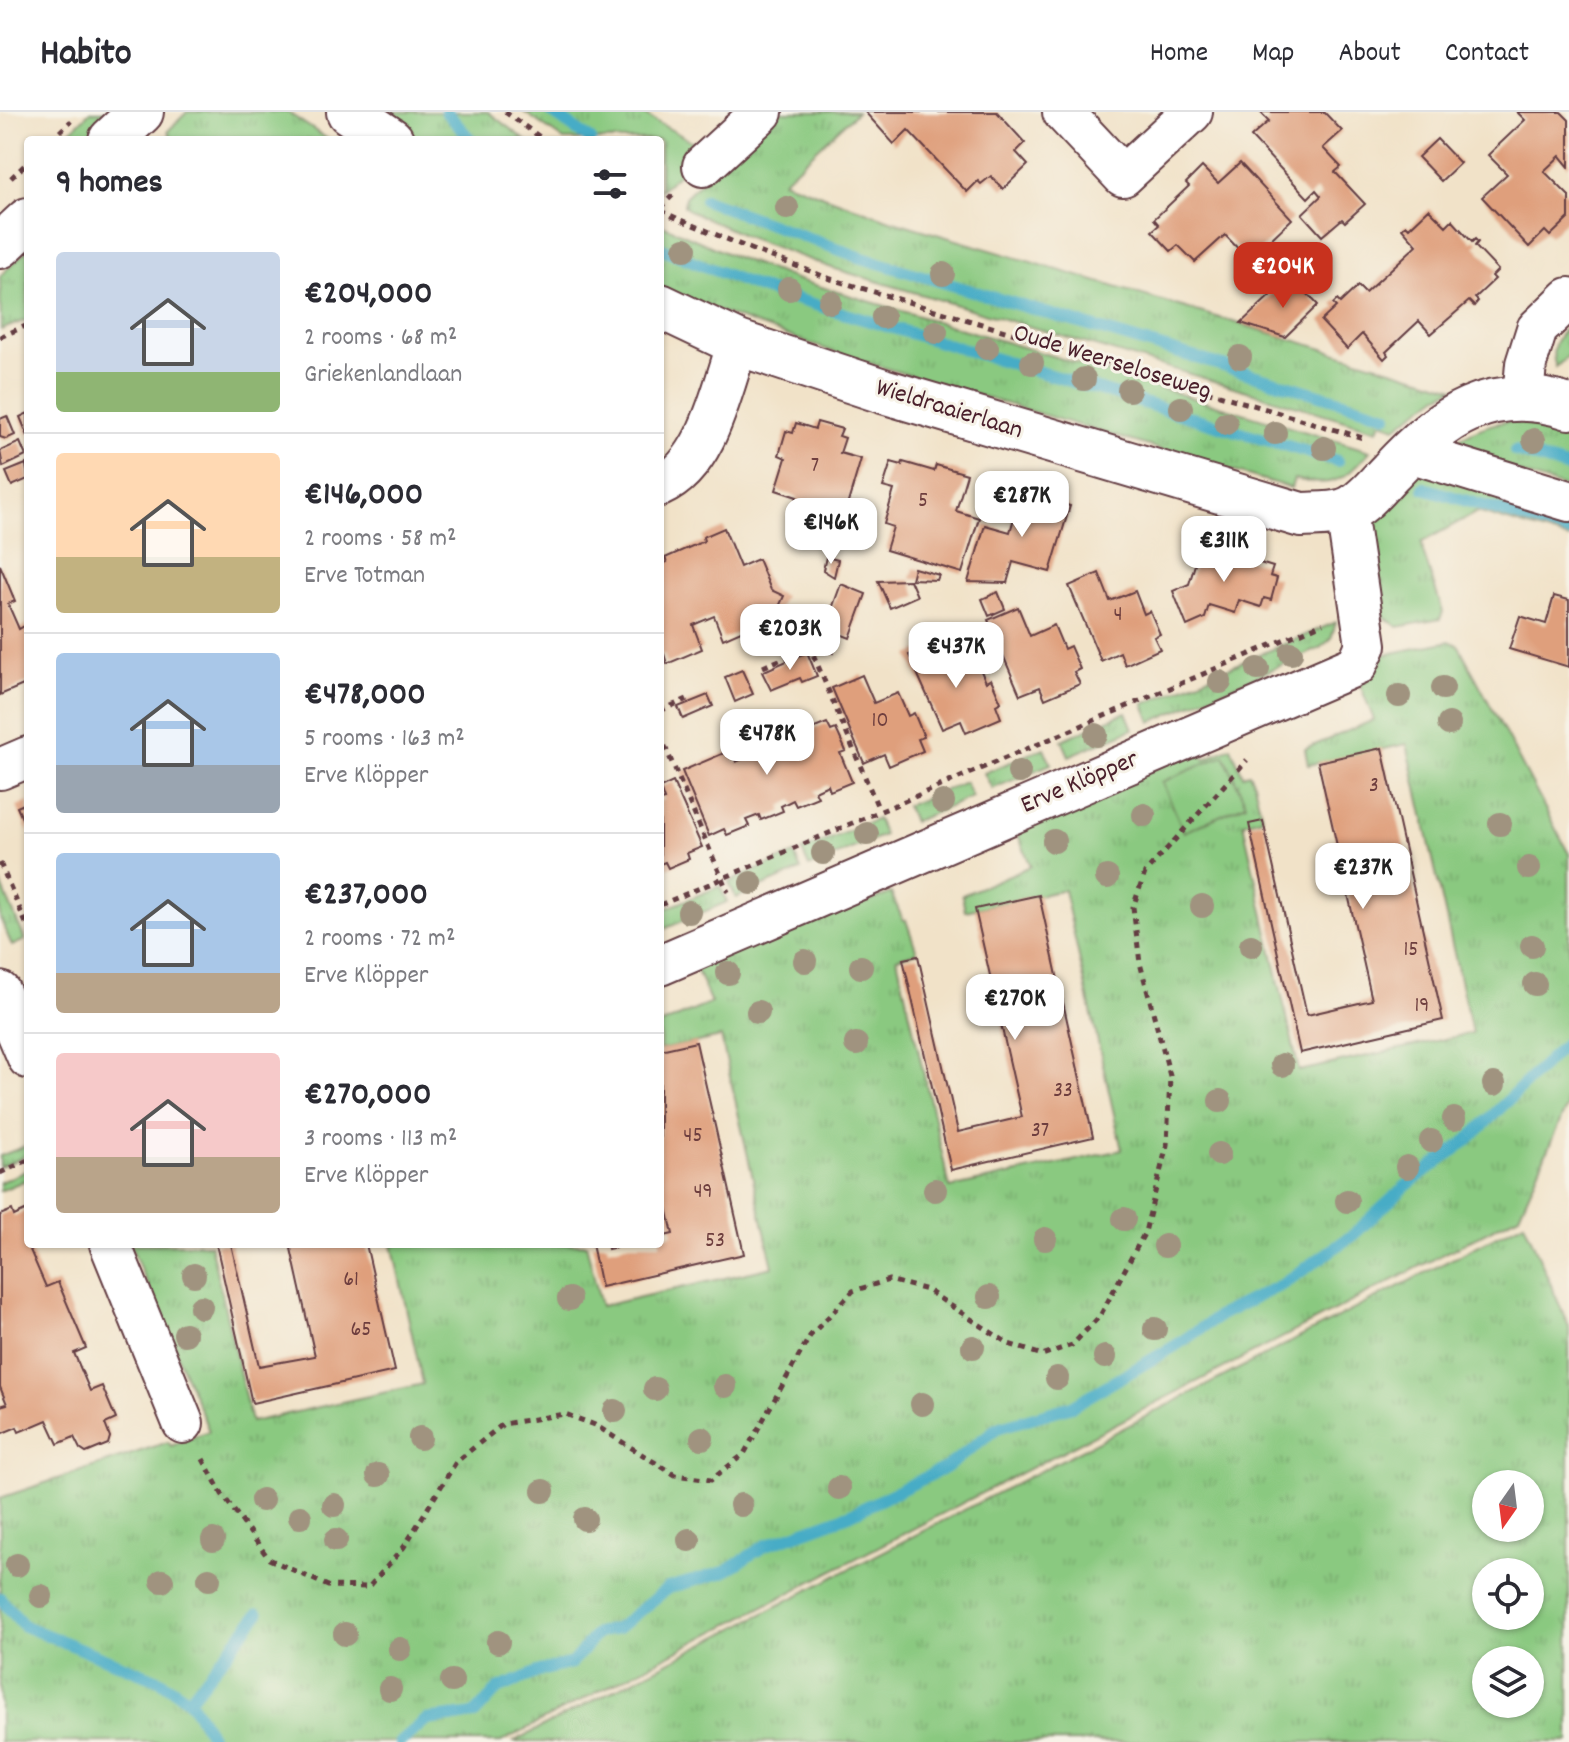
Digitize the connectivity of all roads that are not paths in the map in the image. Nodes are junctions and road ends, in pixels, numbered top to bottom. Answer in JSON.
{"nodes":[{"id":1,"x":141,"y":112,"type":"edge"},
{"id":2,"x":349,"y":112,"type":"edge"},
{"id":3,"x":762,"y":112,"type":"edge"},
{"id":4,"x":1063,"y":112,"type":"edge"},
{"id":5,"x":1192,"y":112,"type":"edge"},
{"id":6,"x":115,"y":136,"type":"edge"},
{"id":7,"x":385,"y":136,"type":"edge"},
{"id":8,"x":703,"y":166,"type":"dead end"},
{"id":9,"x":24,"y":224,"type":"edge"},
{"id":10,"x":0,"y":246,"type":"edge"},
{"id":11,"x":1569,"y":298,"type":"edge"},
{"id":12,"x":664,"y":308,"type":"edge"},
{"id":13,"x":738,"y":343,"type":"junction"},
{"id":14,"x":1523,"y":398,"type":"junction"},
{"id":15,"x":1569,"y":407,"type":"edge"},
{"id":16,"x":1409,"y":452,"type":"junction"},
{"id":17,"x":664,"y":484,"type":"edge"},
{"id":18,"x":1569,"y":501,"type":"edge"},
{"id":19,"x":1346,"y":511,"type":"junction"},
{"id":20,"x":24,"y":759,"type":"edge"},
{"id":21,"x":0,"y":769,"type":"edge"},
{"id":22,"x":664,"y":963,"type":"edge"},
{"id":23,"x":0,"y":992,"type":"edge"},
{"id":24,"x":24,"y":1049,"type":"edge"},
{"id":25,"x":112,"y":1248,"type":"edge"},
{"id":26,"x":183,"y":1423,"type":"road end"}],
"edges":[{"from":1,"to":6,"type":"street"},
{"from":2,"to":7,"type":"street"},
{"from":3,"to":8,"type":"street"},
{"from":4,"to":5,"type":"street"},
{"from":9,"to":10,"type":"street"},
{"from":11,"to":14,"type":"street"},
{"from":12,"to":13,"type":"street","name":"Wieldraaierlaan"},
{"from":13,"to":17,"type":"street"},
{"from":13,"to":19,"type":"street","name":"Wieldraaierlaan"},
{"from":14,"to":15,"type":"street"},
{"from":14,"to":16,"type":"street"},
{"from":16,"to":18,"type":"street"},
{"from":16,"to":19,"type":"street"},
{"from":19,"to":22,"type":"street","name":"Erve Klöpper"},
{"from":20,"to":21,"type":"street"},
{"from":23,"to":24,"type":"street"},
{"from":25,"to":26,"type":"street"}]}
